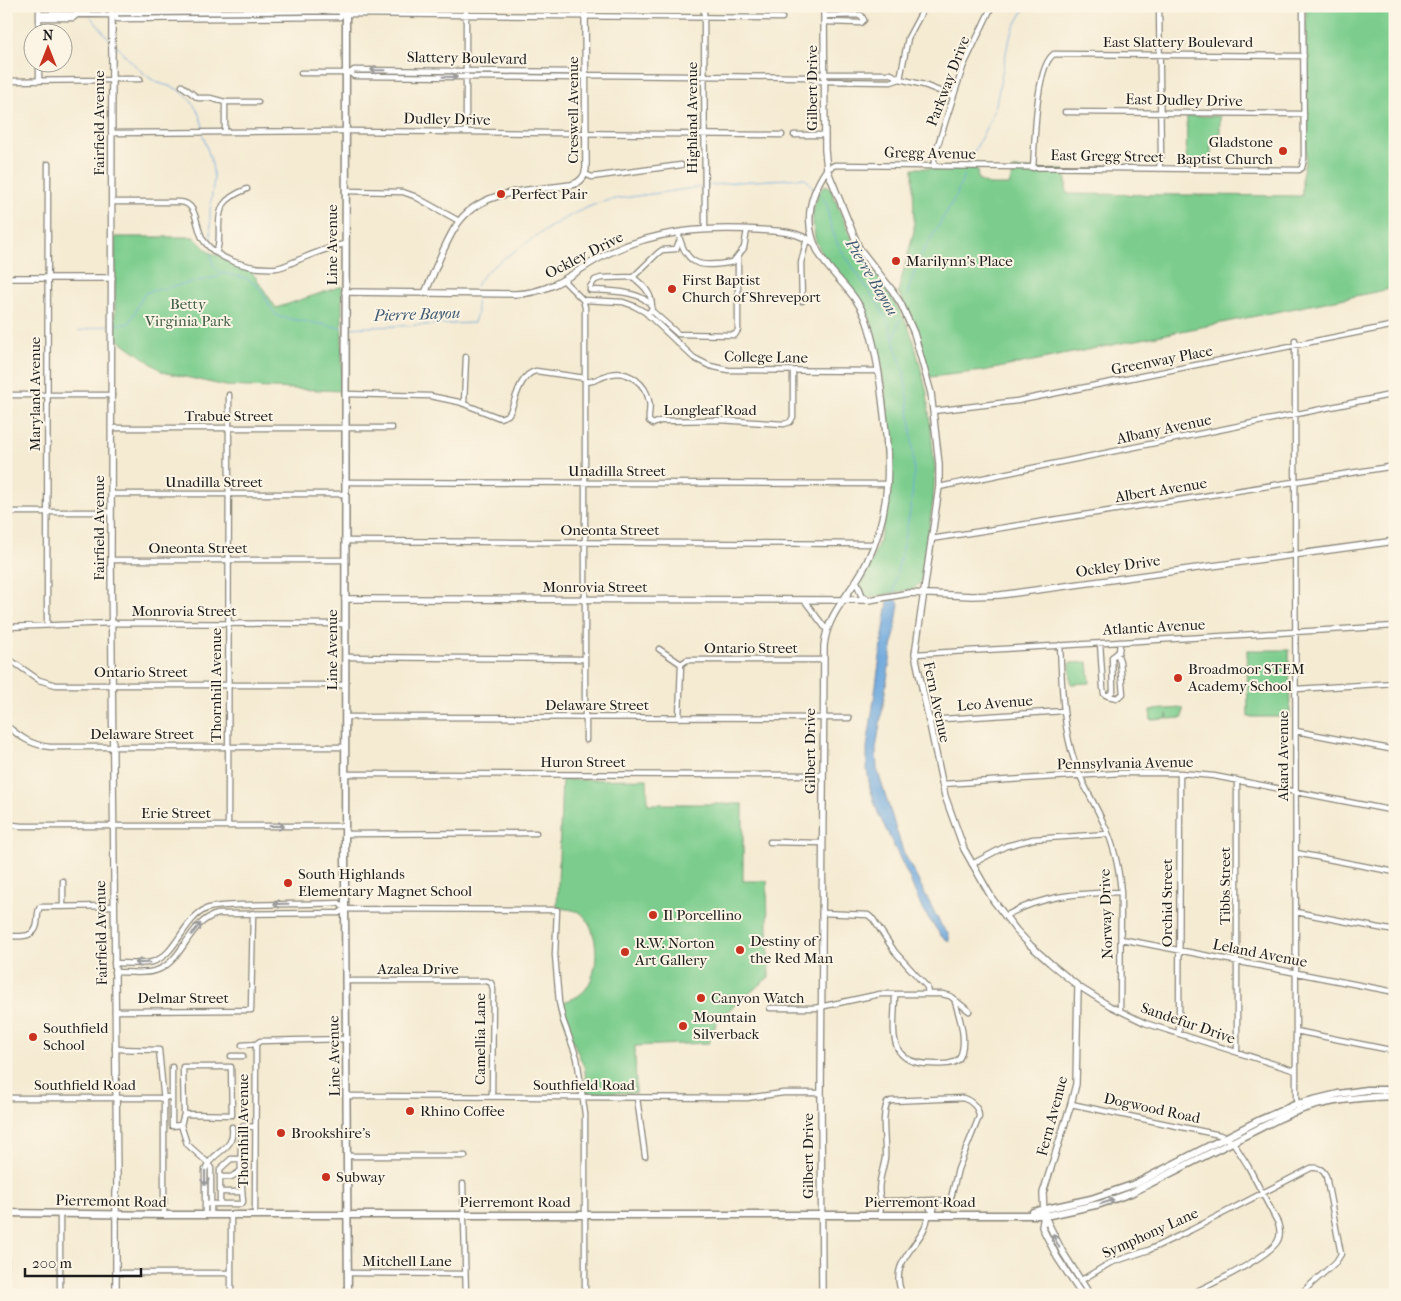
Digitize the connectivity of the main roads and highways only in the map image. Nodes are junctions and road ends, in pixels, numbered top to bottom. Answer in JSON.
{"nodes":[{"id":1,"x":346,"y":6,"type":"edge"},
{"id":2,"x":1395,"y":1090,"type":"edge"},
{"id":3,"x":1347,"y":1096,"type":"junction"},
{"id":4,"x":1395,"y":1096,"type":"edge"},
{"id":5,"x":1298,"y":1107,"type":"junction"},
{"id":6,"x":1210,"y":1150,"type":"junction"},
{"id":7,"x":7,"y":1213,"type":"edge"},
{"id":8,"x":347,"y":1215,"type":"junction"},
{"id":9,"x":348,"y":1295,"type":"edge"}],
"edges":[{"from":1,"to":8,"type":"main road","name":"Line Avenue"},
{"from":2,"to":3,"type":"main road"},
{"from":3,"to":4,"type":"main road"},
{"from":3,"to":5,"type":"main road"},
{"from":5,"to":6,"type":"main road","name":"Pierremont Road"},
{"from":5,"to":6,"type":"main road","name":"Pierremont Road"},
{"from":6,"to":8,"type":"main road","name":"Pierremont Road"},
{"from":7,"to":8,"type":"main road","name":"Pierremont Road"},
{"from":8,"to":9,"type":"main road","name":"Line Avenue"}]}
